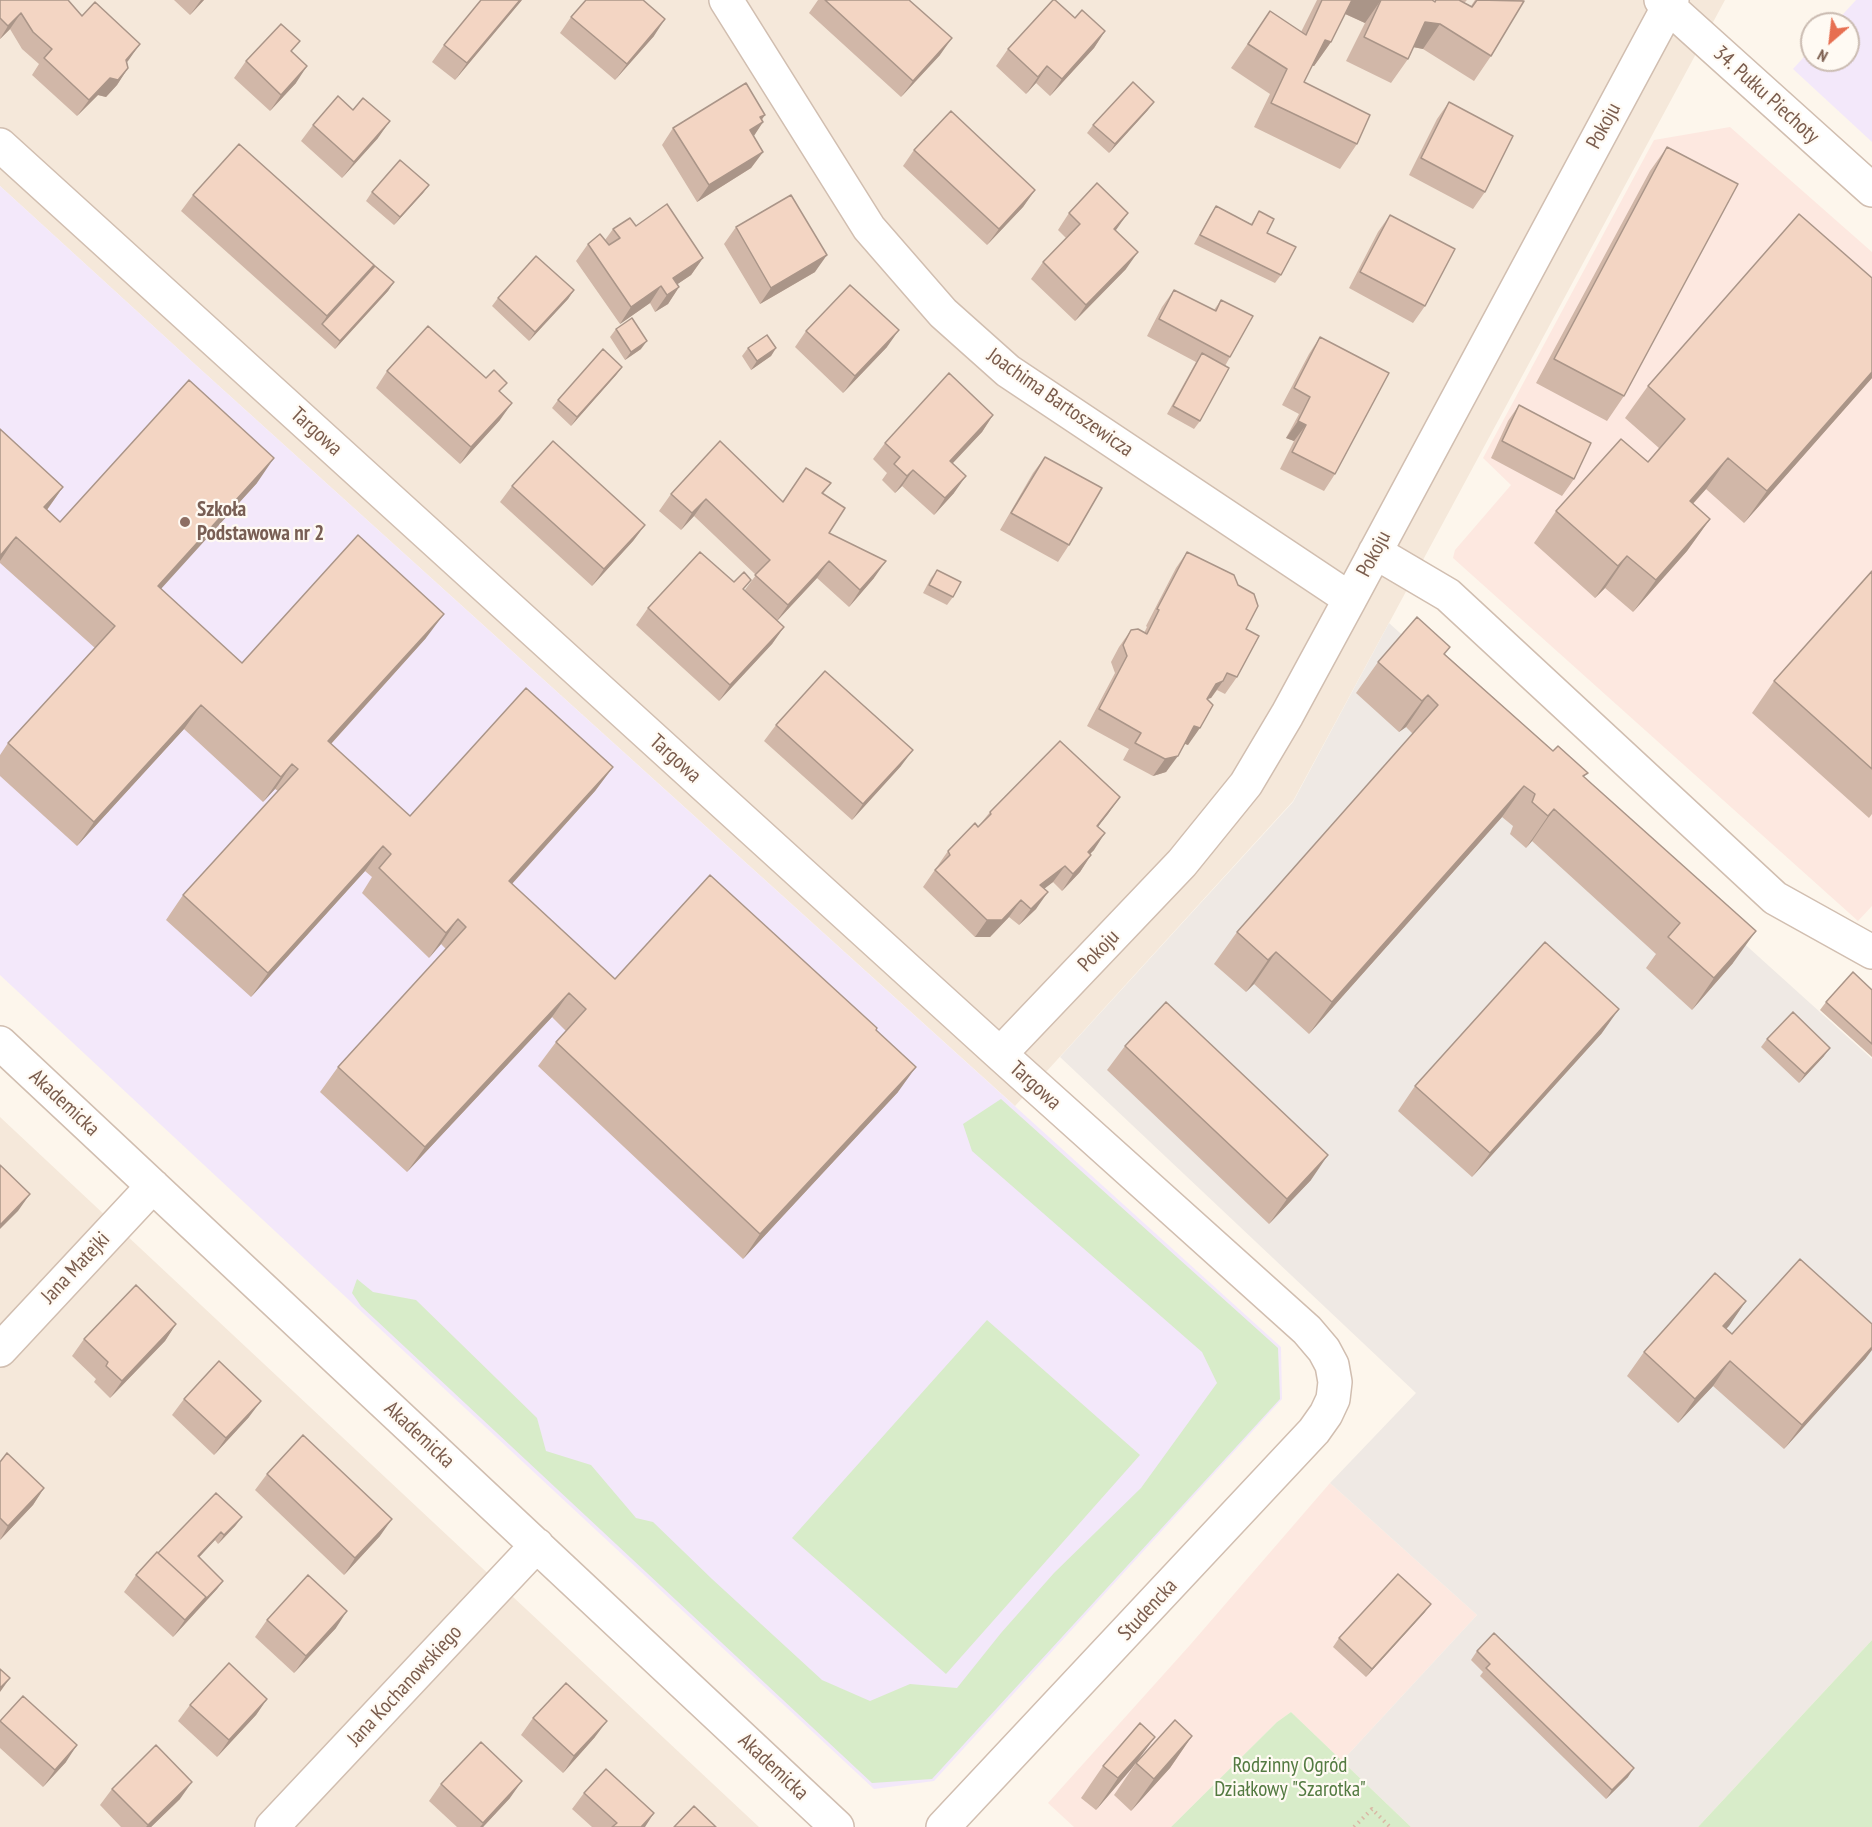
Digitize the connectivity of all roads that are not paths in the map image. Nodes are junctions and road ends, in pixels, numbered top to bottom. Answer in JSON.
{"nodes":[{"id":1,"x":726,"y":0,"type":"edge"},
{"id":2,"x":1667,"y":2,"type":"edge"},
{"id":3,"x":0,"y":145,"type":"edge"},
{"id":4,"x":1872,"y":190,"type":"edge"},
{"id":5,"x":1375,"y":552,"type":"junction"},
{"id":6,"x":1350,"y":599,"type":"junction"},
{"id":7,"x":1872,"y":952,"type":"edge"},
{"id":8,"x":0,"y":1043,"type":"edge"},
{"id":9,"x":1000,"y":1054,"type":"junction"},
{"id":10,"x":153,"y":1186,"type":"junction"},
{"id":11,"x":0,"y":1350,"type":"edge"},
{"id":12,"x":1335,"y":1382,"type":"joint"},
{"id":13,"x":537,"y":1545,"type":"junction"},
{"id":14,"x":272,"y":1827,"type":"edge"},
{"id":15,"x":837,"y":1827,"type":"edge"},
{"id":16,"x":943,"y":1827,"type":"edge"}],
"edges":[{"from":1,"to":6,"type":"street","name":"Joachima Bartoszewicza"},
{"from":2,"to":4,"type":"street","name":"34. Pułku Piechoty"},
{"from":2,"to":5,"type":"street","name":"Pokoju"},
{"from":3,"to":9,"type":"street","name":"Targowa"},
{"from":5,"to":6,"type":"street","name":"Pokoju"},
{"from":5,"to":7,"type":"street"},
{"from":6,"to":9,"type":"street","name":"Pokoju"},
{"from":8,"to":10,"type":"street","name":"Akademicka"},
{"from":9,"to":12,"type":"street","name":"Targowa"},
{"from":10,"to":11,"type":"street","name":"Jana Matejki"},
{"from":10,"to":13,"type":"street","name":"Akademicka"},
{"from":12,"to":16,"type":"street","name":"Studencka"},
{"from":13,"to":14,"type":"street","name":"Jana Kochanowskiego"},
{"from":13,"to":15,"type":"street","name":"Akademicka"}]}
